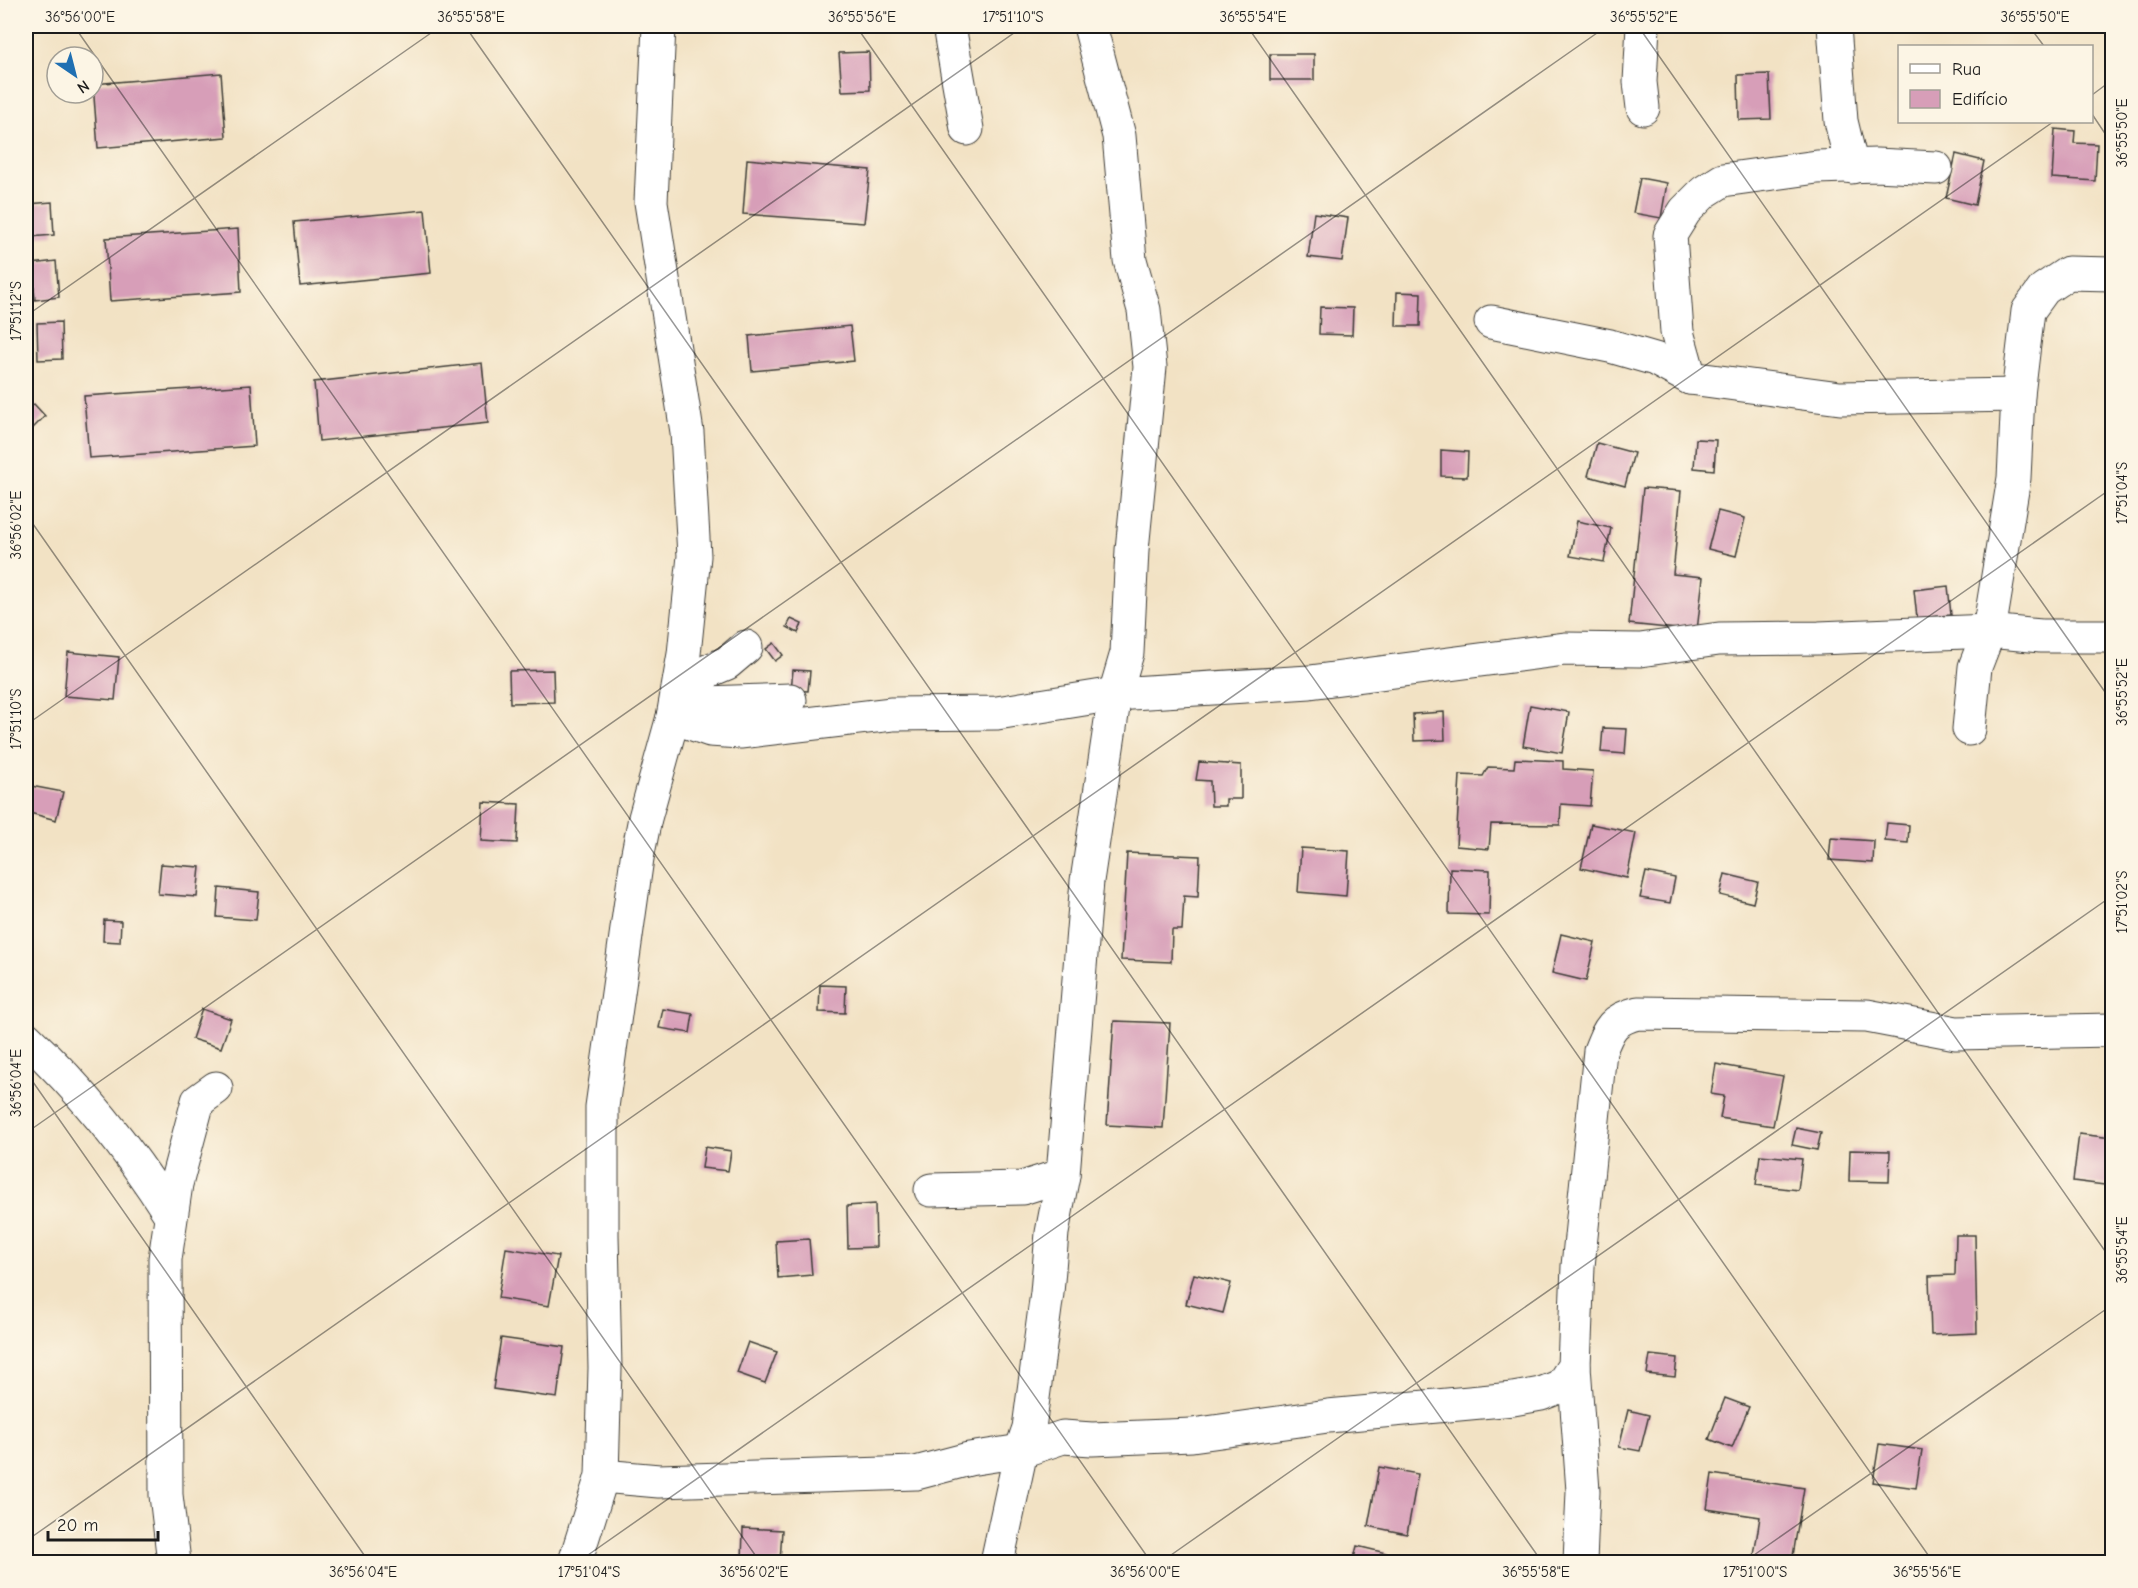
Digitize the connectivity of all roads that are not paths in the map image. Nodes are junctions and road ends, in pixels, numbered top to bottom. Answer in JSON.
{"nodes":[{"id":1,"x":659,"y":26,"type":"edge"},
{"id":2,"x":949,"y":26,"type":"edge"},
{"id":3,"x":1090,"y":26,"type":"edge"},
{"id":4,"x":1643,"y":26,"type":"edge"},
{"id":5,"x":1834,"y":26,"type":"edge"},
{"id":6,"x":1643,"y":108,"type":"dead end"},
{"id":7,"x":967,"y":129,"type":"dead end"},
{"id":8,"x":1852,"y":166,"type":"junction"},
{"id":9,"x":1936,"y":168,"type":"dead end"},
{"id":10,"x":2112,"y":274,"type":"edge"},
{"id":11,"x":1491,"y":322,"type":"dead end"},
{"id":12,"x":1690,"y":378,"type":"junction"},
{"id":13,"x":2018,"y":395,"type":"junction"},
{"id":14,"x":1989,"y":631,"type":"junction"},
{"id":15,"x":2112,"y":636,"type":"edge"},
{"id":16,"x":1126,"y":653,"type":"junction"},
{"id":17,"x":746,"y":655,"type":"dead end"},
{"id":18,"x":1175,"y":692,"type":"junction"},
{"id":19,"x":1115,"y":694,"type":"junction"},
{"id":20,"x":790,"y":700,"type":"dead end"},
{"id":21,"x":674,"y":710,"type":"junction"},
{"id":22,"x":1969,"y":729,"type":"dead end"},
{"id":23,"x":2112,"y":1030,"type":"edge"},
{"id":24,"x":26,"y":1038,"type":"edge"},
{"id":25,"x":216,"y":1088,"type":"dead end"},
{"id":26,"x":1063,"y":1175,"type":"junction"},
{"id":27,"x":931,"y":1191,"type":"dead end"},
{"id":28,"x":170,"y":1214,"type":"junction"},
{"id":29,"x":1574,"y":1366,"type":"junction"},
{"id":30,"x":1020,"y":1451,"type":"junction"},
{"id":31,"x":602,"y":1476,"type":"junction"},
{"id":32,"x":174,"y":1563,"type":"edge"},
{"id":33,"x":575,"y":1563,"type":"edge"},
{"id":34,"x":997,"y":1563,"type":"edge"},
{"id":35,"x":1580,"y":1563,"type":"edge"}],
"edges":[{"from":1,"to":21,"type":"street"},
{"from":2,"to":7,"type":"street"},
{"from":3,"to":16,"type":"street"},
{"from":4,"to":6,"type":"street"},
{"from":5,"to":8,"type":"street"},
{"from":8,"to":9,"type":"street"},
{"from":8,"to":12,"type":"street"},
{"from":10,"to":13,"type":"street"},
{"from":11,"to":12,"type":"street"},
{"from":12,"to":13,"type":"street"},
{"from":13,"to":14,"type":"street"},
{"from":14,"to":15,"type":"street"},
{"from":14,"to":18,"type":"street"},
{"from":14,"to":22,"type":"street"},
{"from":16,"to":18,"type":"street"},
{"from":16,"to":19,"type":"street"},
{"from":17,"to":21,"type":"street"},
{"from":18,"to":19,"type":"street"},
{"from":19,"to":21,"type":"street"},
{"from":19,"to":26,"type":"street"},
{"from":20,"to":21,"type":"street"},
{"from":21,"to":31,"type":"street"},
{"from":23,"to":29,"type":"street"},
{"from":24,"to":28,"type":"street"},
{"from":25,"to":28,"type":"street"},
{"from":26,"to":27,"type":"street"},
{"from":26,"to":30,"type":"street"},
{"from":28,"to":32,"type":"street"},
{"from":29,"to":30,"type":"street"},
{"from":29,"to":35,"type":"street"},
{"from":30,"to":31,"type":"street"},
{"from":30,"to":34,"type":"street"},
{"from":31,"to":33,"type":"street"}]}
